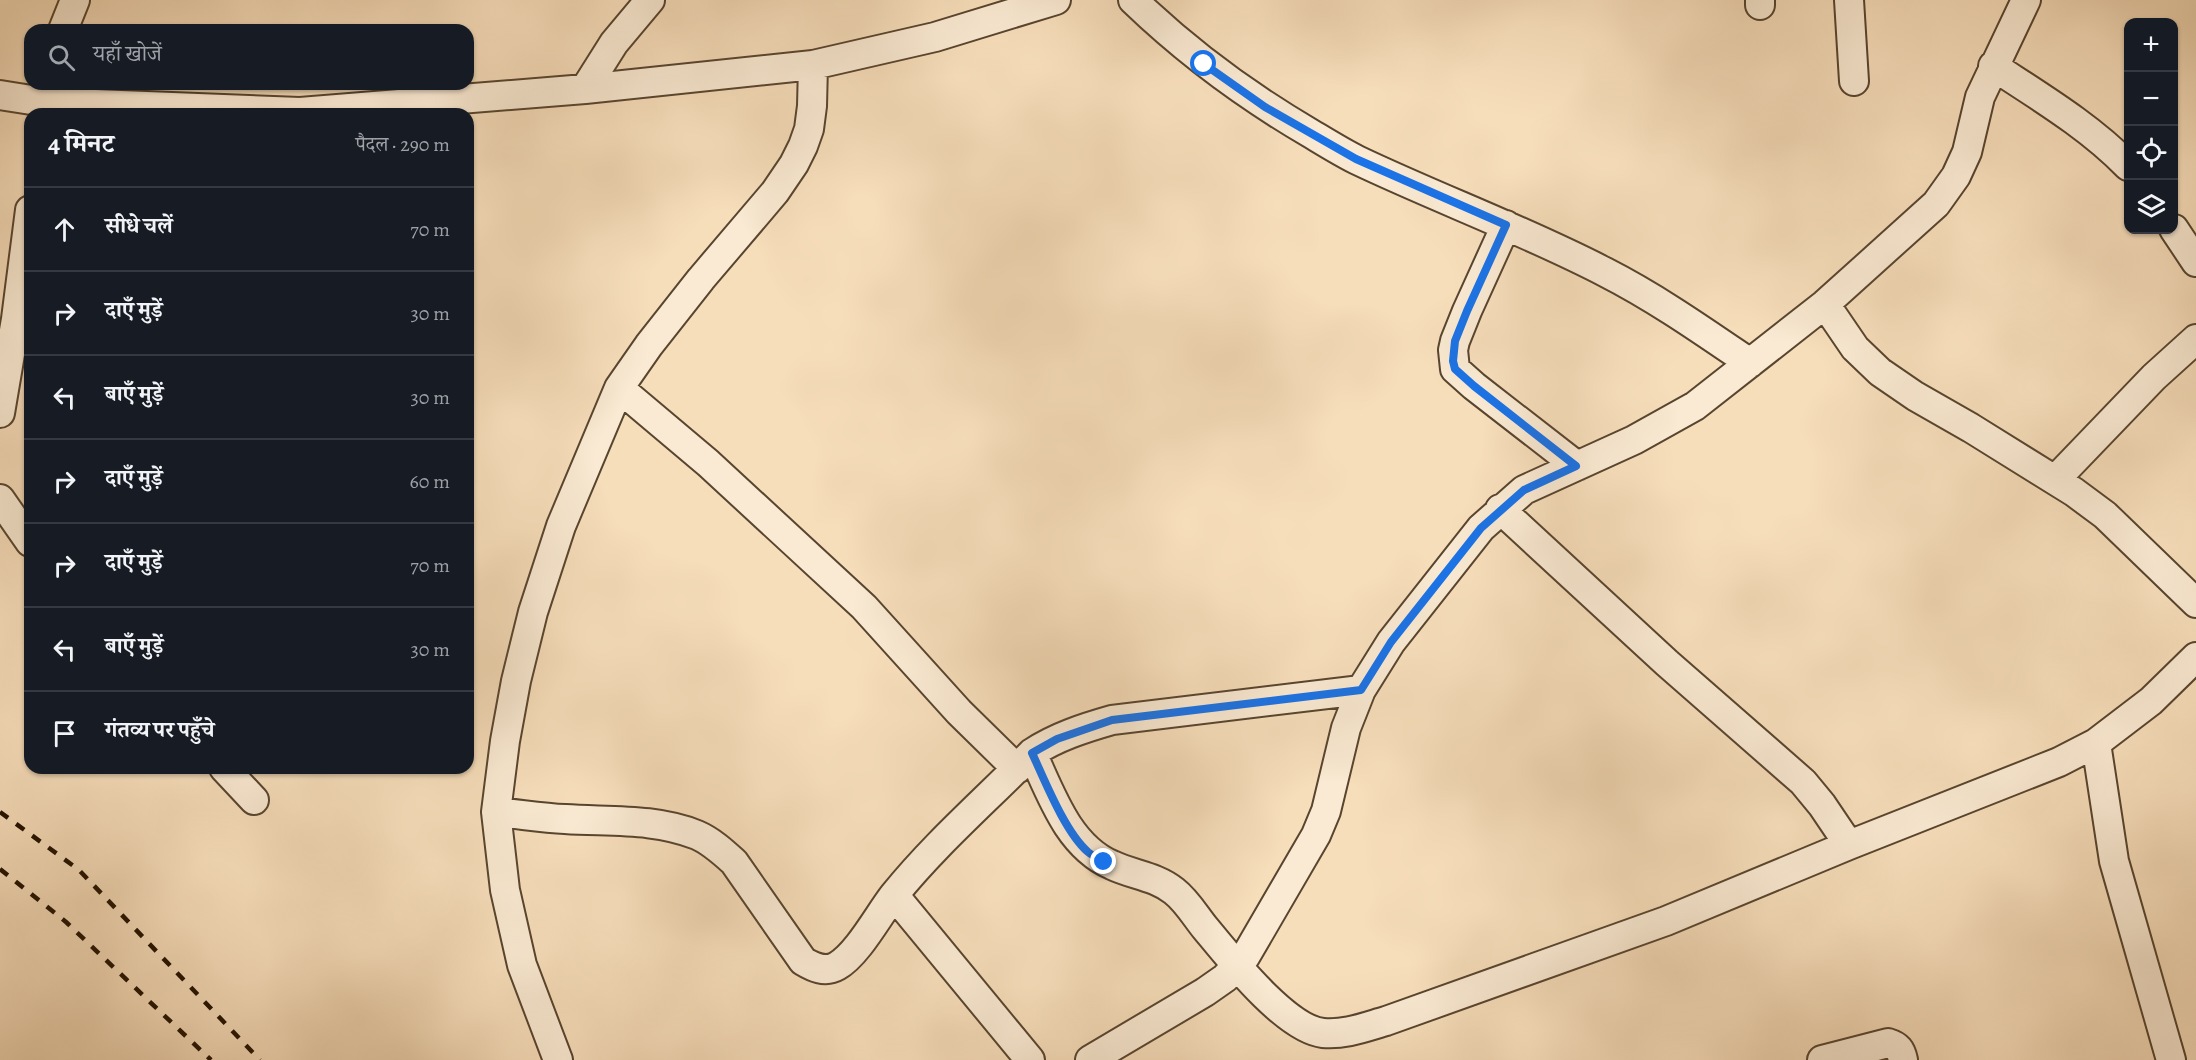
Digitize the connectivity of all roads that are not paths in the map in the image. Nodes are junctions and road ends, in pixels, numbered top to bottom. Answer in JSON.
{"nodes":[{"id":1,"x":75,"y":0,"type":"edge"},
{"id":2,"x":650,"y":0,"type":"edge"},
{"id":3,"x":1056,"y":0,"type":"edge"},
{"id":4,"x":1133,"y":0,"type":"edge"},
{"id":5,"x":1849,"y":0,"type":"edge"},
{"id":6,"x":2026,"y":0,"type":"edge"},
{"id":7,"x":65,"y":24,"type":"edge"},
{"id":8,"x":813,"y":65,"type":"junction"},
{"id":9,"x":1993,"y":66,"type":"junction"},
{"id":10,"x":1854,"y":81,"type":"dead end"},
{"id":11,"x":585,"y":89,"type":"junction"},
{"id":12,"x":0,"y":95,"type":"edge"},
{"id":13,"x":45,"y":100,"type":"edge"},
{"id":14,"x":178,"y":108,"type":"edge"},
{"id":15,"x":350,"y":108,"type":"edge"},
{"id":16,"x":2124,"y":162,"type":"edge"},
{"id":17,"x":1506,"y":225,"type":"junction"},
{"id":18,"x":2177,"y":234,"type":"edge"},
{"id":19,"x":24,"y":257,"type":"edge"},
{"id":20,"x":2196,"y":262,"type":"edge"},
{"id":21,"x":1825,"y":304,"type":"junction"},
{"id":22,"x":2196,"y":339,"type":"edge"},
{"id":23,"x":1750,"y":363,"type":"junction"},
{"id":24,"x":619,"y":388,"type":"junction"},
{"id":25,"x":0,"y":413,"type":"edge"},
{"id":26,"x":1576,"y":466,"type":"junction"},
{"id":27,"x":2055,"y":480,"type":"junction"},
{"id":28,"x":0,"y":500,"type":"edge"},
{"id":29,"x":1500,"y":509,"type":"junction"},
{"id":30,"x":24,"y":534,"type":"edge"},
{"id":31,"x":2196,"y":603,"type":"edge"},
{"id":32,"x":2196,"y":657,"type":"edge"},
{"id":33,"x":1361,"y":690,"type":"junction"},
{"id":34,"x":2096,"y":743,"type":"junction"},
{"id":35,"x":1025,"y":761,"type":"junction"},
{"id":36,"x":230,"y":774,"type":"edge"},
{"id":37,"x":254,"y":800,"type":"dead end"},
{"id":38,"x":496,"y":812,"type":"junction"},
{"id":39,"x":1849,"y":845,"type":"junction"},
{"id":40,"x":894,"y":895,"type":"junction"},
{"id":41,"x":1237,"y":967,"type":"junction"},
{"id":42,"x":558,"y":1060,"type":"edge"},
{"id":43,"x":1030,"y":1060,"type":"edge"},
{"id":44,"x":1090,"y":1060,"type":"edge"},
{"id":45,"x":1822,"y":1060,"type":"edge"},
{"id":46,"x":1903,"y":1060,"type":"edge"},
{"id":47,"x":2171,"y":1060,"type":"edge"}],
"edges":[{"from":1,"to":7,"type":"street"},
{"from":2,"to":11,"type":"street"},
{"from":3,"to":8,"type":"street"},
{"from":4,"to":17,"type":"street"},
{"from":5,"to":10,"type":"street"},
{"from":6,"to":9,"type":"street"},
{"from":8,"to":11,"type":"street"},
{"from":8,"to":24,"type":"street"},
{"from":9,"to":16,"type":"street"},
{"from":9,"to":21,"type":"street"},
{"from":11,"to":15,"type":"street"},
{"from":12,"to":13,"type":"street"},
{"from":13,"to":14,"type":"street"},
{"from":17,"to":23,"type":"street"},
{"from":17,"to":26,"type":"street"},
{"from":18,"to":20,"type":"street"},
{"from":19,"to":25,"type":"street"},
{"from":21,"to":23,"type":"street"},
{"from":21,"to":27,"type":"street"},
{"from":22,"to":27,"type":"street"},
{"from":23,"to":26,"type":"street"},
{"from":24,"to":35,"type":"street"},
{"from":24,"to":38,"type":"street"},
{"from":26,"to":29,"type":"street"},
{"from":27,"to":31,"type":"street"},
{"from":28,"to":30,"type":"street"},
{"from":29,"to":33,"type":"street"},
{"from":29,"to":39,"type":"street"},
{"from":32,"to":34,"type":"street"},
{"from":33,"to":35,"type":"street"},
{"from":33,"to":41,"type":"street"},
{"from":34,"to":39,"type":"street"},
{"from":34,"to":47,"type":"street"},
{"from":35,"to":40,"type":"street"},
{"from":35,"to":41,"type":"street"},
{"from":36,"to":37,"type":"street"},
{"from":38,"to":40,"type":"street"},
{"from":38,"to":42,"type":"street"},
{"from":39,"to":41,"type":"street"},
{"from":40,"to":43,"type":"street"},
{"from":41,"to":44,"type":"street"},
{"from":45,"to":46,"type":"street"}]}
